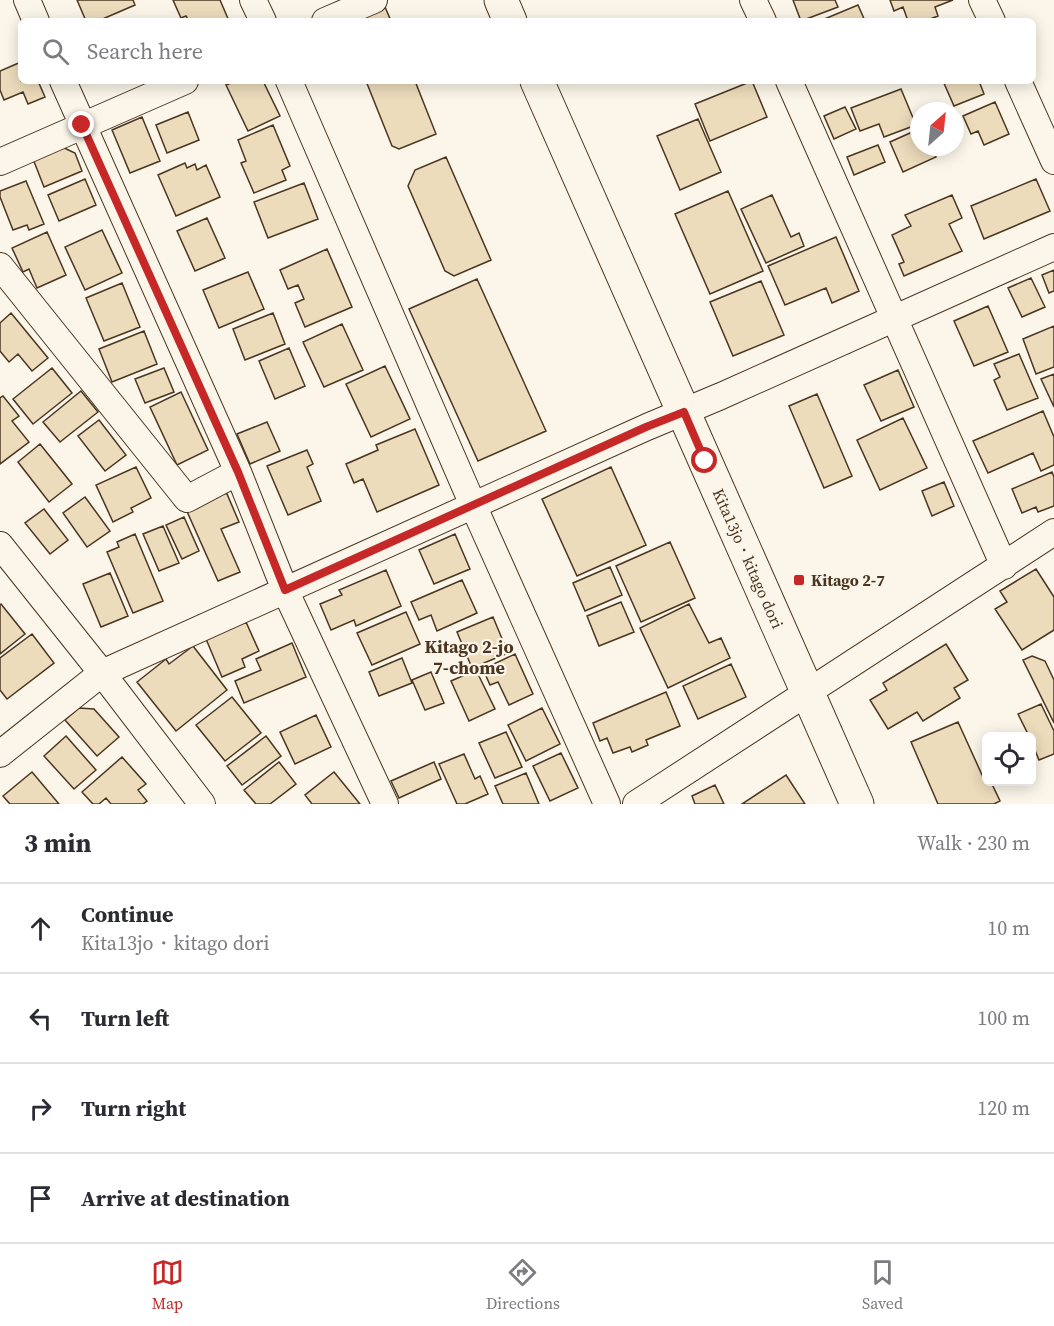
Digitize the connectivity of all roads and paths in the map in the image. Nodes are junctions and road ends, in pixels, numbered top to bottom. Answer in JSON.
{"nodes":[{"id":1,"x":27,"y":0,"type":"edge"},
{"id":2,"x":253,"y":0,"type":"edge"},
{"id":3,"x":374,"y":0,"type":"edge"},
{"id":4,"x":501,"y":0,"type":"edge"},
{"id":5,"x":753,"y":0,"type":"edge"},
{"id":6,"x":982,"y":0,"type":"edge"},
{"id":7,"x":35,"y":18,"type":"edge"},
{"id":8,"x":262,"y":18,"type":"edge"},
{"id":9,"x":332,"y":18,"type":"edge"},
{"id":10,"x":509,"y":18,"type":"edge"},
{"id":11,"x":761,"y":18,"type":"edge"},
{"id":12,"x":991,"y":18,"type":"edge"},
{"id":13,"x":64,"y":84,"type":"edge"},
{"id":14,"x":178,"y":84,"type":"edge"},
{"id":15,"x":290,"y":84,"type":"edge"},
{"id":16,"x":538,"y":84,"type":"edge"},
{"id":17,"x":790,"y":84,"type":"edge"},
{"id":18,"x":1019,"y":84,"type":"edge"},
{"id":19,"x":82,"y":125,"type":"junction"},
{"id":20,"x":0,"y":162,"type":"edge"},
{"id":21,"x":1054,"y":162,"type":"edge"},
{"id":22,"x":1054,"y":247,"type":"edge"},
{"id":23,"x":0,"y":267,"type":"edge"},
{"id":24,"x":894,"y":317,"type":"junction"},
{"id":25,"x":684,"y":412,"type":"junction"},
{"id":26,"x":238,"y":472,"type":"junction"},
{"id":27,"x":473,"y":505,"type":"junction"},
{"id":28,"x":1054,"y":532,"type":"edge"},
{"id":29,"x":0,"y":545,"type":"edge"},
{"id":30,"x":1004,"y":566,"type":"junction"},
{"id":31,"x":285,"y":590,"type":"junction"},
{"id":32,"x":102,"y":673,"type":"junction"},
{"id":33,"x":807,"y":693,"type":"junction"},
{"id":34,"x":0,"y":754,"type":"edge"},
{"id":35,"x":202,"y":804,"type":"edge"},
{"id":36,"x":385,"y":804,"type":"edge"},
{"id":37,"x":607,"y":804,"type":"edge"},
{"id":38,"x":636,"y":804,"type":"edge"},
{"id":39,"x":857,"y":804,"type":"edge"}],
"edges":[{"from":1,"to":7,"type":"street"},
{"from":2,"to":8,"type":"street"},
{"from":3,"to":9,"type":"street"},
{"from":4,"to":10,"type":"main road"},
{"from":5,"to":11,"type":"street"},
{"from":6,"to":12,"type":"street"},
{"from":13,"to":19,"type":"street"},
{"from":14,"to":19,"type":"street"},
{"from":15,"to":27,"type":"street"},
{"from":16,"to":25,"type":"main road","name":"Kita13jo・kitago dori"},
{"from":17,"to":24,"type":"street"},
{"from":18,"to":21,"type":"street"},
{"from":19,"to":20,"type":"street"},
{"from":19,"to":26,"type":"street"},
{"from":22,"to":24,"type":"street"},
{"from":23,"to":26,"type":"street"},
{"from":24,"to":25,"type":"street"},
{"from":24,"to":30,"type":"street"},
{"from":25,"to":27,"type":"street"},
{"from":25,"to":33,"type":"main road","name":"Kita13jo・kitago dori"},
{"from":26,"to":31,"type":"street"},
{"from":27,"to":31,"type":"street"},
{"from":27,"to":37,"type":"street"},
{"from":28,"to":30,"type":"street"},
{"from":29,"to":32,"type":"street"},
{"from":30,"to":33,"type":"street"},
{"from":31,"to":32,"type":"street"},
{"from":31,"to":36,"type":"street"},
{"from":32,"to":34,"type":"street"},
{"from":32,"to":35,"type":"street"},
{"from":33,"to":38,"type":"street"},
{"from":33,"to":39,"type":"main road","name":"Kita13jo・kitago dori"}]}
